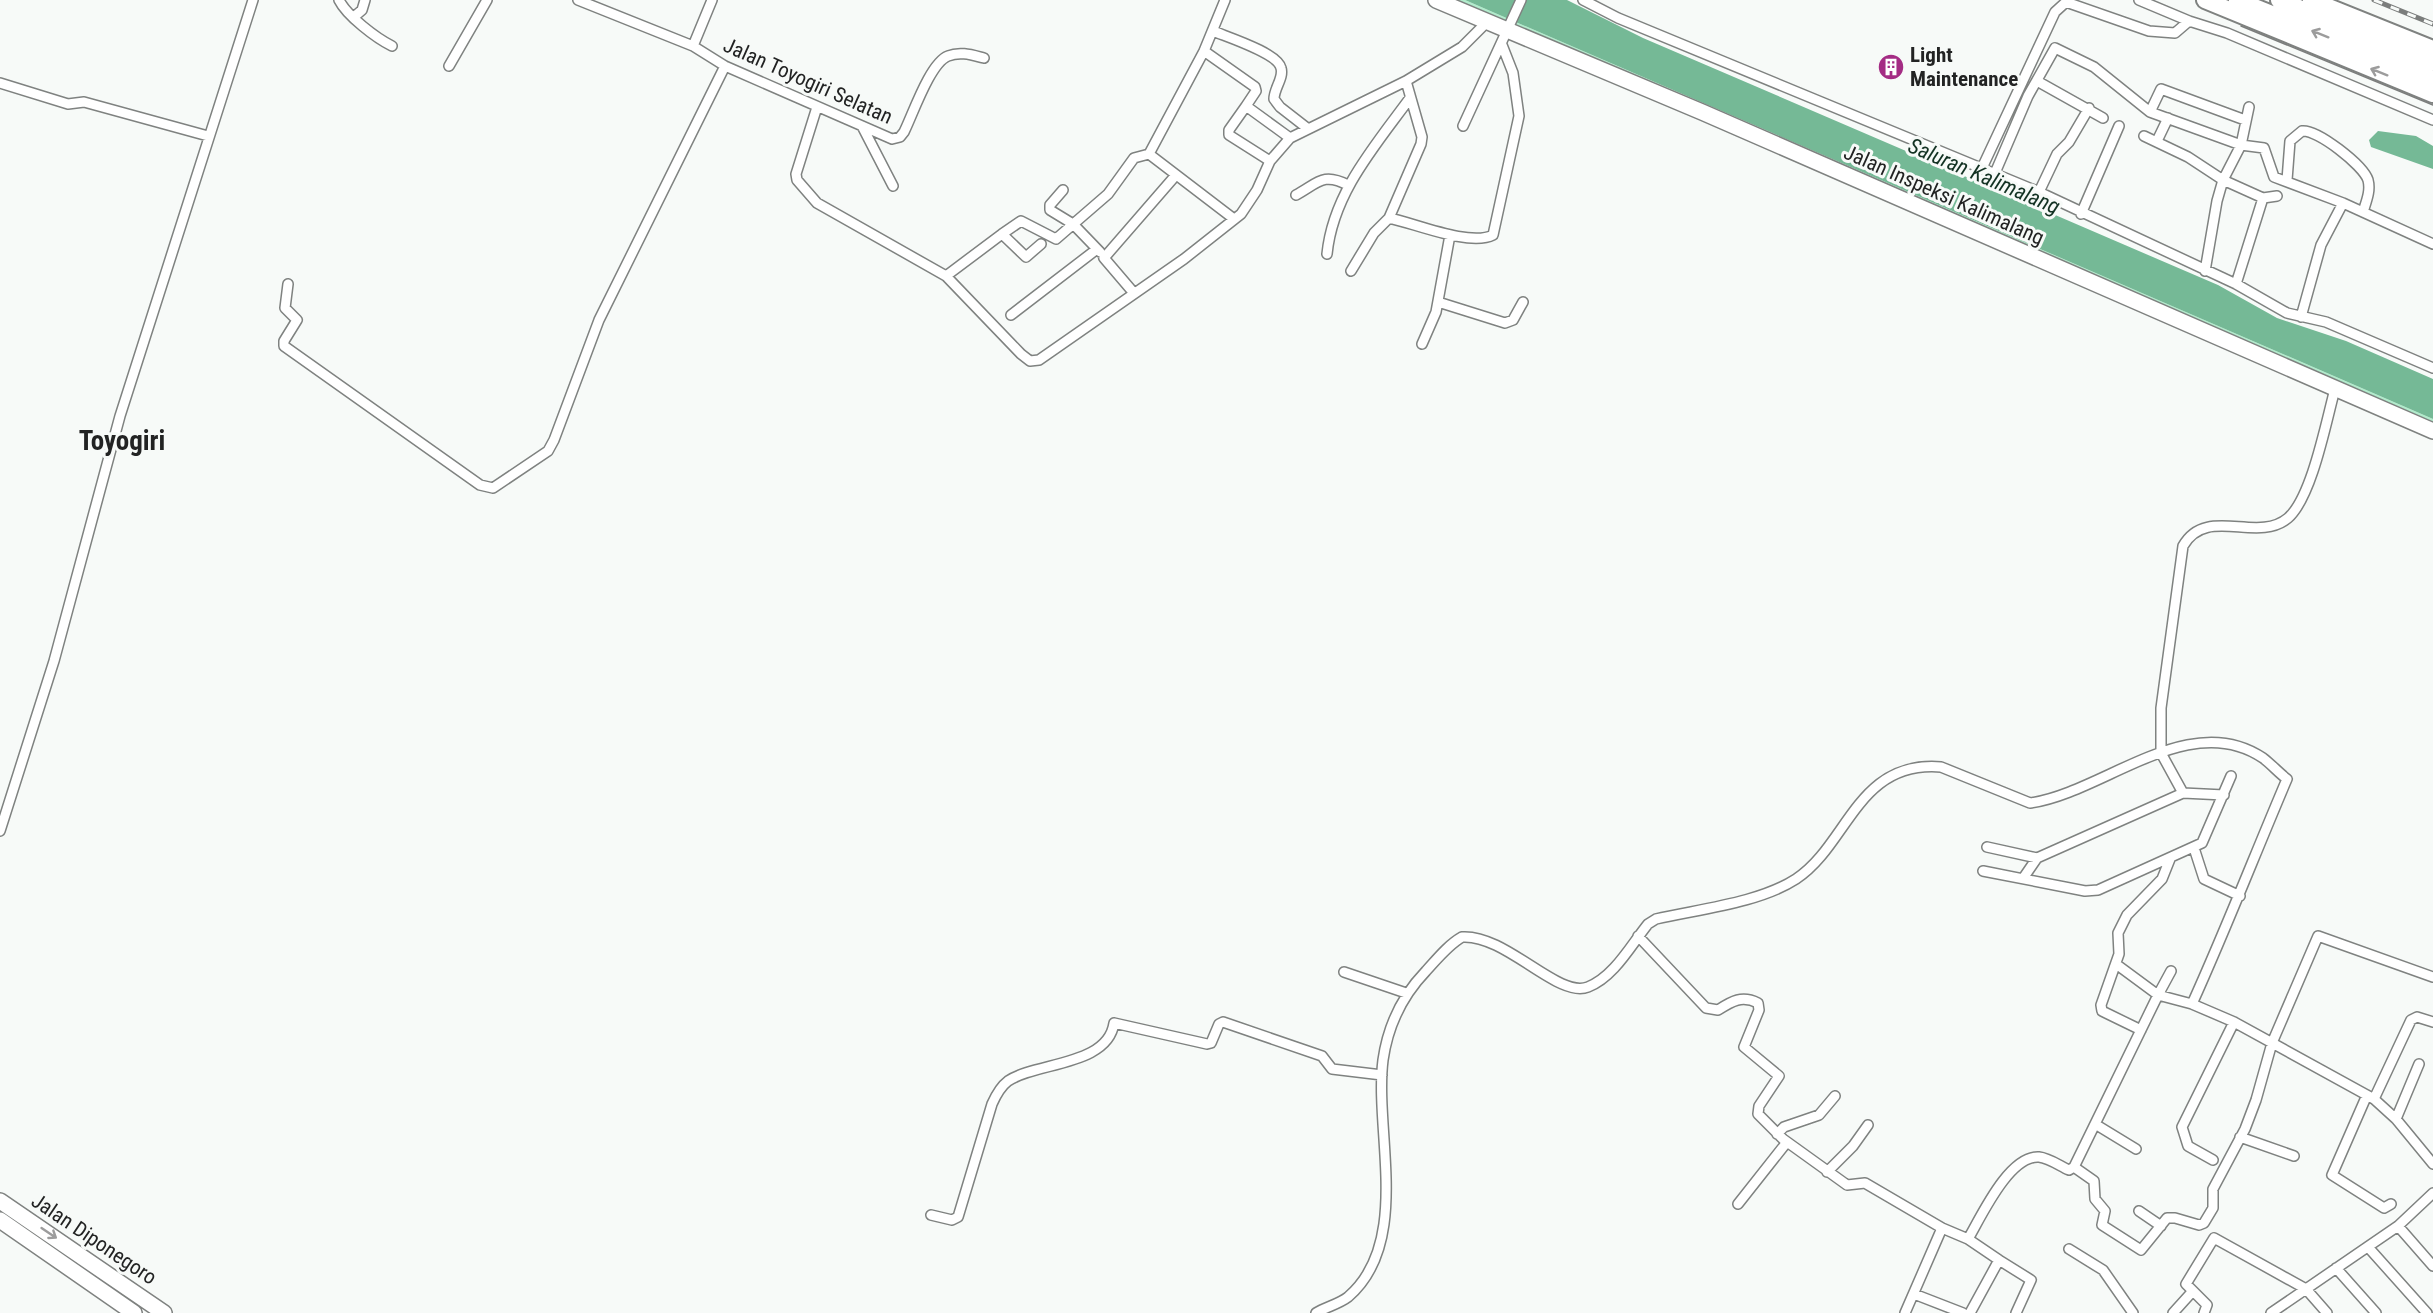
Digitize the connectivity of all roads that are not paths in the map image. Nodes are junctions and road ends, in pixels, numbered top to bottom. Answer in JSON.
{"nodes":[{"id":1,"x":253,"y":0,"type":"edge"},
{"id":2,"x":339,"y":0,"type":"edge"},
{"id":3,"x":365,"y":0,"type":"edge"},
{"id":4,"x":487,"y":0,"type":"edge"},
{"id":5,"x":578,"y":0,"type":"edge"},
{"id":6,"x":712,"y":0,"type":"edge"},
{"id":7,"x":1225,"y":0,"type":"edge"},
{"id":8,"x":1436,"y":0,"type":"edge"},
{"id":9,"x":1521,"y":0,"type":"edge"},
{"id":10,"x":1582,"y":0,"type":"edge"},
{"id":11,"x":2139,"y":0,"type":"edge"},
{"id":12,"x":2205,"y":0,"type":"edge"},
{"id":13,"x":2237,"y":0,"type":"edge"},
{"id":14,"x":2279,"y":0,"type":"edge"},
{"id":15,"x":2311,"y":0,"type":"edge"},
{"id":16,"x":598,"y":4,"type":"edge"},
{"id":17,"x":355,"y":16,"type":"junction"},
{"id":18,"x":2189,"y":21,"type":"junction"},
{"id":19,"x":1487,"y":22,"type":"junction"},
{"id":20,"x":1510,"y":27,"type":"junction"},
{"id":21,"x":1213,"y":31,"type":"junction"},
{"id":22,"x":1502,"y":45,"type":"junction"},
{"id":23,"x":392,"y":46,"type":"dead end"},
{"id":24,"x":693,"y":46,"type":"junction"},
{"id":25,"x":2433,"y":49,"type":"edge"},
{"id":26,"x":1204,"y":51,"type":"junction"},
{"id":27,"x":984,"y":58,"type":"dead end"},
{"id":28,"x":2433,"y":62,"type":"edge"},
{"id":29,"x":449,"y":66,"type":"dead end"},
{"id":30,"x":725,"y":66,"type":"junction"},
{"id":31,"x":2433,"y":79,"type":"edge"},
{"id":32,"x":1406,"y":81,"type":"junction"},
{"id":33,"x":2037,"y":81,"type":"junction"},
{"id":34,"x":0,"y":83,"type":"edge"},
{"id":35,"x":2433,"y":94,"type":"edge"},
{"id":36,"x":1410,"y":98,"type":"junction"},
{"id":37,"x":1246,"y":106,"type":"junction"},
{"id":38,"x":817,"y":107,"type":"junction"},
{"id":39,"x":2249,"y":107,"type":"dead end"},
{"id":40,"x":2089,"y":108,"type":"junction"},
{"id":41,"x":2150,"y":112,"type":"junction"},
{"id":42,"x":2103,"y":118,"type":"dead end"},
{"id":43,"x":2168,"y":118,"type":"junction"},
{"id":44,"x":2245,"y":120,"type":"junction"},
{"id":45,"x":2433,"y":120,"type":"edge"},
{"id":46,"x":862,"y":126,"type":"junction"},
{"id":47,"x":1463,"y":126,"type":"dead end"},
{"id":48,"x":2120,"y":126,"type":"dead end"},
{"id":49,"x":1307,"y":128,"type":"junction"},
{"id":50,"x":208,"y":136,"type":"junction"},
{"id":51,"x":2144,"y":136,"type":"dead end"},
{"id":52,"x":1290,"y":138,"type":"junction"},
{"id":53,"x":2157,"y":141,"type":"junction"},
{"id":54,"x":2241,"y":144,"type":"junction"},
{"id":55,"x":1149,"y":154,"type":"junction"},
{"id":56,"x":1270,"y":161,"type":"junction"},
{"id":57,"x":1982,"y":168,"type":"junction"},
{"id":58,"x":1995,"y":173,"type":"junction"},
{"id":59,"x":1176,"y":175,"type":"junction"},
{"id":60,"x":2223,"y":180,"type":"junction"},
{"id":61,"x":2286,"y":180,"type":"junction"},
{"id":62,"x":1348,"y":185,"type":"junction"},
{"id":63,"x":893,"y":186,"type":"dead end"},
{"id":64,"x":1063,"y":190,"type":"dead end"},
{"id":65,"x":2038,"y":192,"type":"junction"},
{"id":66,"x":1296,"y":195,"type":"dead end"},
{"id":67,"x":2277,"y":196,"type":"dead end"},
{"id":68,"x":2264,"y":198,"type":"junction"},
{"id":69,"x":2343,"y":203,"type":"junction"},
{"id":70,"x":2362,"y":212,"type":"junction"},
{"id":71,"x":2081,"y":214,"type":"junction"},
{"id":72,"x":1389,"y":218,"type":"junction"},
{"id":73,"x":1234,"y":219,"type":"junction"},
{"id":74,"x":1073,"y":224,"type":"junction"},
{"id":75,"x":1002,"y":234,"type":"junction"},
{"id":76,"x":1450,"y":235,"type":"junction"},
{"id":77,"x":1041,"y":244,"type":"dead end"},
{"id":78,"x":2433,"y":244,"type":"edge"},
{"id":79,"x":1097,"y":249,"type":"junction"},
{"id":80,"x":1328,"y":254,"type":"dead end"},
{"id":81,"x":1104,"y":258,"type":"junction"},
{"id":82,"x":1351,"y":271,"type":"dead end"},
{"id":83,"x":2205,"y":271,"type":"junction"},
{"id":84,"x":946,"y":276,"type":"junction"},
{"id":85,"x":288,"y":284,"type":"dead end"},
{"id":86,"x":2236,"y":284,"type":"junction"},
{"id":87,"x":1133,"y":292,"type":"junction"},
{"id":88,"x":1438,"y":302,"type":"junction"},
{"id":89,"x":1523,"y":302,"type":"dead end"},
{"id":90,"x":1011,"y":315,"type":"dead end"},
{"id":91,"x":2301,"y":317,"type":"junction"},
{"id":92,"x":1422,"y":344,"type":"dead end"},
{"id":93,"x":2433,"y":368,"type":"edge"},
{"id":94,"x":2336,"y":389,"type":"junction"},
{"id":95,"x":2433,"y":431,"type":"edge"},
{"id":96,"x":2161,"y":753,"type":"junction"},
{"id":97,"x":2231,"y":776,"type":"dead end"},
{"id":98,"x":2183,"y":793,"type":"junction"},
{"id":99,"x":2224,"y":795,"type":"junction"},
{"id":100,"x":0,"y":831,"type":"edge"},
{"id":101,"x":1987,"y":847,"type":"dead end"},
{"id":102,"x":2194,"y":848,"type":"junction"},
{"id":103,"x":2037,"y":858,"type":"junction"},
{"id":104,"x":2170,"y":859,"type":"junction"},
{"id":105,"x":1983,"y":871,"type":"dead end"},
{"id":106,"x":2024,"y":877,"type":"junction"},
{"id":107,"x":2240,"y":896,"type":"junction"},
{"id":108,"x":1638,"y":936,"type":"junction"},
{"id":109,"x":2116,"y":963,"type":"junction"},
{"id":110,"x":2171,"y":971,"type":"dead end"},
{"id":111,"x":1344,"y":972,"type":"dead end"},
{"id":112,"x":2433,"y":977,"type":"edge"},
{"id":113,"x":1406,"y":993,"type":"junction"},
{"id":114,"x":2158,"y":994,"type":"junction"},
{"id":115,"x":2192,"y":1004,"type":"junction"},
{"id":116,"x":2234,"y":1022,"type":"junction"},
{"id":117,"x":2433,"y":1022,"type":"edge"},
{"id":118,"x":2141,"y":1030,"type":"junction"},
{"id":119,"x":2272,"y":1043,"type":"junction"},
{"id":120,"x":2419,"y":1064,"type":"dead end"},
{"id":121,"x":1382,"y":1075,"type":"junction"},
{"id":122,"x":1835,"y":1096,"type":"dead end"},
{"id":123,"x":2371,"y":1097,"type":"junction"},
{"id":124,"x":2396,"y":1119,"type":"junction"},
{"id":125,"x":2095,"y":1124,"type":"junction"},
{"id":126,"x":1868,"y":1125,"type":"dead end"},
{"id":127,"x":1777,"y":1134,"type":"junction"},
{"id":128,"x":2240,"y":1137,"type":"junction"},
{"id":129,"x":1787,"y":1142,"type":"junction"},
{"id":130,"x":2136,"y":1149,"type":"dead end"},
{"id":131,"x":2294,"y":1156,"type":"dead end"},
{"id":132,"x":2213,"y":1160,"type":"dead end"},
{"id":133,"x":2433,"y":1164,"type":"edge"},
{"id":134,"x":2074,"y":1167,"type":"junction"},
{"id":135,"x":1827,"y":1172,"type":"junction"},
{"id":136,"x":2433,"y":1193,"type":"edge"},
{"id":137,"x":0,"y":1201,"type":"edge"},
{"id":138,"x":2391,"y":1203,"type":"dead end"},
{"id":139,"x":1738,"y":1204,"type":"dead end"},
{"id":140,"x":2139,"y":1212,"type":"dead end"},
{"id":141,"x":931,"y":1215,"type":"dead end"},
{"id":142,"x":0,"y":1220,"type":"edge"},
{"id":143,"x":2161,"y":1226,"type":"junction"},
{"id":144,"x":2398,"y":1226,"type":"junction"},
{"id":145,"x":1942,"y":1228,"type":"junction"},
{"id":146,"x":1968,"y":1239,"type":"junction"},
{"id":147,"x":2368,"y":1247,"type":"junction"},
{"id":148,"x":2069,"y":1249,"type":"dead end"},
{"id":149,"x":1999,"y":1260,"type":"junction"},
{"id":150,"x":2433,"y":1266,"type":"edge"},
{"id":151,"x":2336,"y":1268,"type":"junction"},
{"id":152,"x":127,"y":1286,"type":"junction"},
{"id":153,"x":2306,"y":1289,"type":"junction"},
{"id":154,"x":2192,"y":1292,"type":"junction"},
{"id":155,"x":1914,"y":1294,"type":"junction"},
{"id":156,"x":116,"y":1299,"type":"junction"},
{"id":157,"x":134,"y":1313,"type":"edge"},
{"id":158,"x":164,"y":1313,"type":"edge"},
{"id":159,"x":1316,"y":1313,"type":"edge"},
{"id":160,"x":1905,"y":1313,"type":"edge"},
{"id":161,"x":1963,"y":1313,"type":"edge"},
{"id":162,"x":1970,"y":1313,"type":"edge"},
{"id":163,"x":2016,"y":1313,"type":"edge"},
{"id":164,"x":2133,"y":1313,"type":"edge"},
{"id":165,"x":2173,"y":1313,"type":"edge"},
{"id":166,"x":2204,"y":1313,"type":"edge"},
{"id":167,"x":2272,"y":1313,"type":"edge"},
{"id":168,"x":2326,"y":1313,"type":"edge"},
{"id":169,"x":2376,"y":1313,"type":"edge"},
{"id":170,"x":2427,"y":1313,"type":"edge"}],
"edges":[{"from":1,"to":50,"type":"street"},
{"from":2,"to":17,"type":"street"},
{"from":3,"to":17,"type":"street"},
{"from":4,"to":29,"type":"street"},
{"from":5,"to":16,"type":"street"},
{"from":6,"to":24,"type":"street","name":"Jalan Toyogiri Selatan"},
{"from":7,"to":21,"type":"street"},
{"from":8,"to":19,"type":"main road","name":"Jalan Inspeksi Kalimalang"},
{"from":9,"to":20,"type":"street"},
{"from":10,"to":57,"type":"street"},
{"from":11,"to":18,"type":"street"},
{"from":35,"to":12,"type":"highway","one_way":true},
{"from":31,"to":13,"type":"highway","one_way":true},
{"from":14,"to":28,"type":"highway"},
{"from":15,"to":25,"type":"highway"},
{"from":16,"to":24,"type":"street"},
{"from":17,"to":23,"type":"street"},
{"from":18,"to":45,"type":"street"},
{"from":18,"to":57,"type":"street"},
{"from":19,"to":20,"type":"main road","name":"Jalan Inspeksi Kalimalang"},
{"from":19,"to":32,"type":"street"},
{"from":20,"to":22,"type":"street"},
{"from":20,"to":94,"type":"main road","name":"Jalan Inspeksi Kalimalang"},
{"from":21,"to":26,"type":"street"},
{"from":21,"to":49,"type":"street"},
{"from":22,"to":47,"type":"street"},
{"from":22,"to":76,"type":"street"},
{"from":24,"to":30,"type":"street","name":"Jalan Toyogiri Selatan"},
{"from":26,"to":37,"type":"street"},
{"from":26,"to":55,"type":"street"},
{"from":27,"to":46,"type":"street","name":"Jalan Toyogiri Selatan"},
{"from":30,"to":38,"type":"street","name":"Jalan Toyogiri Selatan"},
{"from":30,"to":85,"type":"street"},
{"from":32,"to":36,"type":"street"},
{"from":32,"to":49,"type":"street"},
{"from":33,"to":40,"type":"street"},
{"from":33,"to":41,"type":"street"},
{"from":33,"to":58,"type":"street"},
{"from":34,"to":50,"type":"street"},
{"from":36,"to":62,"type":"street"},
{"from":36,"to":72,"type":"street"},
{"from":37,"to":52,"type":"street"},
{"from":37,"to":56,"type":"street"},
{"from":38,"to":46,"type":"street","name":"Jalan Toyogiri Selatan"},
{"from":38,"to":84,"type":"street"},
{"from":39,"to":44,"type":"street"},
{"from":40,"to":42,"type":"street"},
{"from":40,"to":65,"type":"street"},
{"from":41,"to":43,"type":"street"},
{"from":41,"to":44,"type":"street"},
{"from":43,"to":53,"type":"street"},
{"from":43,"to":54,"type":"street"},
{"from":44,"to":54,"type":"street"},
{"from":46,"to":63,"type":"street"},
{"from":48,"to":71,"type":"street"},
{"from":49,"to":52,"type":"street"},
{"from":50,"to":100,"type":"street"},
{"from":51,"to":53,"type":"street"},
{"from":52,"to":56,"type":"street"},
{"from":53,"to":60,"type":"street"},
{"from":54,"to":60,"type":"street"},
{"from":54,"to":61,"type":"street"},
{"from":55,"to":59,"type":"street"},
{"from":55,"to":74,"type":"street"},
{"from":56,"to":73,"type":"street"},
{"from":57,"to":58,"type":"street"},
{"from":58,"to":65,"type":"street"},
{"from":59,"to":73,"type":"street"},
{"from":59,"to":81,"type":"street"},
{"from":60,"to":68,"type":"street"},
{"from":60,"to":83,"type":"street"},
{"from":61,"to":69,"type":"street"},
{"from":61,"to":70,"type":"street"},
{"from":62,"to":66,"type":"street"},
{"from":62,"to":80,"type":"street"},
{"from":64,"to":74,"type":"street"},
{"from":65,"to":71,"type":"street"},
{"from":67,"to":68,"type":"street"},
{"from":68,"to":86,"type":"street"},
{"from":69,"to":70,"type":"street"},
{"from":69,"to":91,"type":"street"},
{"from":70,"to":78,"type":"street"},
{"from":71,"to":83,"type":"street"},
{"from":72,"to":76,"type":"street"},
{"from":72,"to":82,"type":"street"},
{"from":73,"to":87,"type":"street"},
{"from":74,"to":75,"type":"street"},
{"from":74,"to":79,"type":"street"},
{"from":75,"to":77,"type":"street"},
{"from":75,"to":84,"type":"street"},
{"from":76,"to":88,"type":"street"},
{"from":79,"to":81,"type":"street"},
{"from":79,"to":90,"type":"street"},
{"from":81,"to":87,"type":"street"},
{"from":83,"to":86,"type":"street"},
{"from":84,"to":87,"type":"street"},
{"from":86,"to":91,"type":"street"},
{"from":88,"to":89,"type":"street"},
{"from":88,"to":92,"type":"street"},
{"from":91,"to":93,"type":"street"},
{"from":94,"to":95,"type":"main road","name":"Jalan Inspeksi Kalimalang"},
{"from":94,"to":96,"type":"street"},
{"from":96,"to":98,"type":"street"},
{"from":96,"to":107,"type":"street"},
{"from":96,"to":108,"type":"street"},
{"from":97,"to":99,"type":"street"},
{"from":98,"to":99,"type":"street"},
{"from":98,"to":103,"type":"street"},
{"from":99,"to":102,"type":"street"},
{"from":101,"to":103,"type":"street"},
{"from":102,"to":104,"type":"street"},
{"from":102,"to":107,"type":"street"},
{"from":103,"to":106,"type":"street"},
{"from":104,"to":106,"type":"street"},
{"from":104,"to":109,"type":"street"},
{"from":105,"to":106,"type":"street"},
{"from":107,"to":115,"type":"street"},
{"from":108,"to":113,"type":"street"},
{"from":108,"to":127,"type":"street"},
{"from":109,"to":114,"type":"street"},
{"from":109,"to":118,"type":"street"},
{"from":110,"to":114,"type":"street"},
{"from":111,"to":113,"type":"street"},
{"from":112,"to":119,"type":"street"},
{"from":113,"to":121,"type":"street"},
{"from":114,"to":115,"type":"street"},
{"from":114,"to":118,"type":"street"},
{"from":115,"to":116,"type":"street"},
{"from":116,"to":119,"type":"street"},
{"from":116,"to":132,"type":"street"},
{"from":117,"to":123,"type":"street"},
{"from":118,"to":125,"type":"street"},
{"from":119,"to":123,"type":"street"},
{"from":119,"to":128,"type":"street"},
{"from":120,"to":124,"type":"street"},
{"from":121,"to":141,"type":"street"},
{"from":121,"to":159,"type":"street"},
{"from":122,"to":127,"type":"street"},
{"from":123,"to":124,"type":"street"},
{"from":123,"to":138,"type":"street"},
{"from":124,"to":133,"type":"street"},
{"from":125,"to":130,"type":"street"},
{"from":125,"to":134,"type":"street"},
{"from":126,"to":135,"type":"street"},
{"from":127,"to":129,"type":"street"},
{"from":128,"to":131,"type":"street"},
{"from":128,"to":143,"type":"street"},
{"from":129,"to":135,"type":"street"},
{"from":129,"to":139,"type":"street"},
{"from":134,"to":143,"type":"street"},
{"from":134,"to":146,"type":"street"},
{"from":135,"to":145,"type":"street"},
{"from":136,"to":144,"type":"street"},
{"from":137,"to":152,"type":"main road","name":"Jalan Diponegoro","one_way":true},
{"from":140,"to":143,"type":"street"},
{"from":142,"to":156,"type":"main road","name":"Jalan Diponegoro"},
{"from":144,"to":147,"type":"street"},
{"from":144,"to":150,"type":"street"},
{"from":145,"to":146,"type":"street"},
{"from":145,"to":155,"type":"street"},
{"from":146,"to":149,"type":"street"},
{"from":147,"to":151,"type":"street"},
{"from":147,"to":170,"type":"street"},
{"from":148,"to":164,"type":"street"},
{"from":149,"to":162,"type":"street"},
{"from":149,"to":163,"type":"street"},
{"from":151,"to":153,"type":"street"},
{"from":151,"to":169,"type":"street"},
{"from":152,"to":156,"type":"main road"},
{"from":152,"to":158,"type":"main road","name":"Jalan Diponegoro"},
{"from":153,"to":154,"type":"street"},
{"from":153,"to":167,"type":"street"},
{"from":153,"to":168,"type":"street"},
{"from":154,"to":165,"type":"street"},
{"from":154,"to":166,"type":"street"},
{"from":155,"to":160,"type":"street"},
{"from":155,"to":161,"type":"street"},
{"from":156,"to":157,"type":"main road","name":"Jalan Diponegoro"}]}
